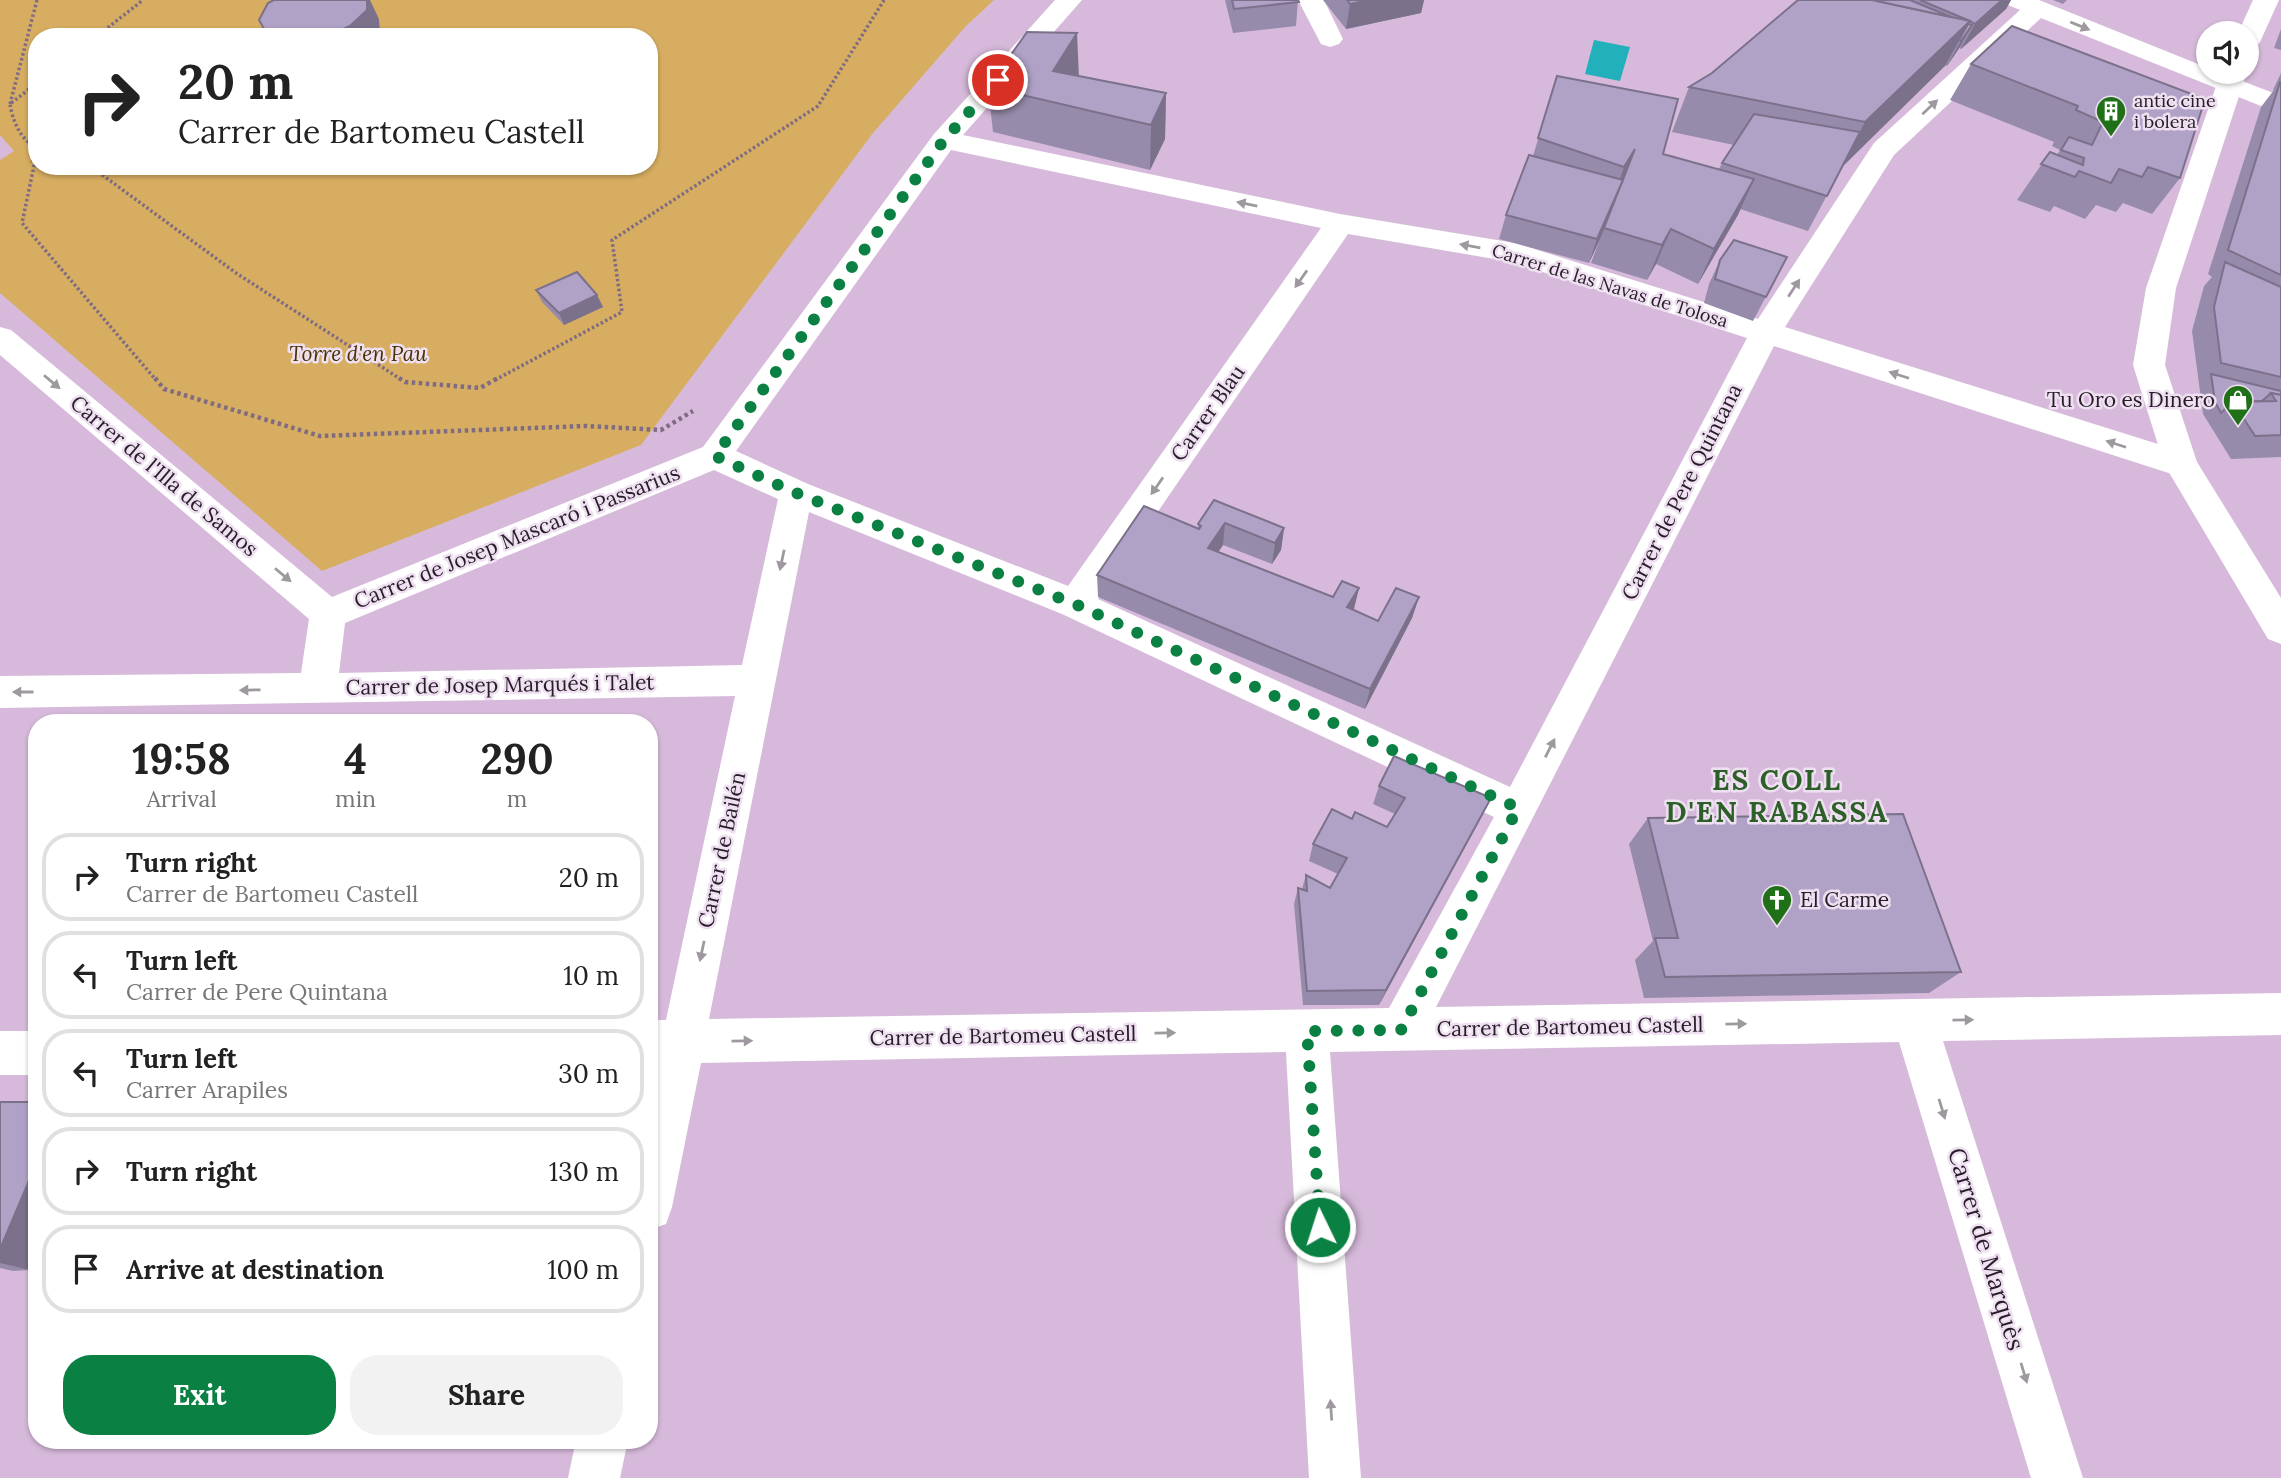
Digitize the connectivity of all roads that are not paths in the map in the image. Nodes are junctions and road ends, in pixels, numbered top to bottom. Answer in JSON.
{"nodes":[{"id":1,"x":1069,"y":0,"type":"edge"},
{"id":2,"x":1311,"y":0,"type":"edge"},
{"id":3,"x":2266,"y":0,"type":"edge"},
{"id":4,"x":2027,"y":4,"type":"edge"},
{"id":5,"x":2256,"y":21,"type":"edge"},
{"id":6,"x":1330,"y":39,"type":"dead end"},
{"id":7,"x":2196,"y":66,"type":"edge"},
{"id":8,"x":2228,"y":84,"type":"edge"},
{"id":9,"x":2239,"y":84,"type":"edge"},
{"id":10,"x":2281,"y":106,"type":"edge"},
{"id":11,"x":944,"y":140,"type":"junction"},
{"id":12,"x":1340,"y":223,"type":"junction"},
{"id":13,"x":1765,"y":333,"type":"junction"},
{"id":14,"x":0,"y":338,"type":"edge"},
{"id":15,"x":715,"y":456,"type":"junction"},
{"id":16,"x":2181,"y":464,"type":"junction"},
{"id":17,"x":796,"y":493,"type":"junction"},
{"id":18,"x":1075,"y":604,"type":"junction"},
{"id":19,"x":328,"y":614,"type":"junction"},
{"id":20,"x":2281,"y":629,"type":"edge"},
{"id":21,"x":757,"y":680,"type":"junction"},
{"id":22,"x":318,"y":689,"type":"junction"},
{"id":23,"x":0,"y":692,"type":"edge"},
{"id":24,"x":1518,"y":808,"type":"junction"},
{"id":25,"x":2281,"y":1014,"type":"edge"},
{"id":26,"x":1914,"y":1020,"type":"junction"},
{"id":27,"x":1401,"y":1030,"type":"junction"},
{"id":28,"x":1307,"y":1031,"type":"junction"},
{"id":29,"x":666,"y":1042,"type":"edge"},
{"id":30,"x":0,"y":1053,"type":"edge"},
{"id":31,"x":28,"y":1053,"type":"edge"},
{"id":32,"x":658,"y":1120,"type":"edge"},
{"id":33,"x":600,"y":1449,"type":"edge"},
{"id":34,"x":594,"y":1478,"type":"edge"},
{"id":35,"x":1335,"y":1478,"type":"edge"},
{"id":36,"x":2057,"y":1478,"type":"edge"}],
"edges":[{"from":1,"to":11,"type":"street"},
{"from":2,"to":6,"type":"street"},
{"from":3,"to":5,"type":"street"},
{"from":4,"to":7,"type":"street","one_way":true},
{"from":13,"to":4,"type":"street","name":"Carrer de Pere Quintana","one_way":true},
{"from":8,"to":16,"type":"street"},
{"from":9,"to":10,"type":"street"},
{"from":12,"to":11,"type":"street","name":"Carrer de las Navas de Tolosa","one_way":true},
{"from":11,"to":15,"type":"street"},
{"from":13,"to":12,"type":"street","name":"Carrer de las Navas de Tolosa","one_way":true},
{"from":12,"to":18,"type":"street","name":"Carrer Blau","one_way":true},
{"from":16,"to":13,"type":"street","name":"Carrer de las Navas de Tolosa","one_way":true},
{"from":24,"to":13,"type":"street","name":"Carrer de Pere Quintana","one_way":true},
{"from":14,"to":19,"type":"street","name":"Carrer de l'Illa de Samos","one_way":true},
{"from":15,"to":17,"type":"street"},
{"from":15,"to":19,"type":"street","name":"Carrer de Josep Mascaró i Passarius"},
{"from":16,"to":20,"type":"street"},
{"from":17,"to":18,"type":"street"},
{"from":17,"to":21,"type":"street","name":"Carrer de Bailén","one_way":true},
{"from":18,"to":24,"type":"street"},
{"from":19,"to":22,"type":"street","name":"Carrer de Josep Marqués i Talet"},
{"from":21,"to":22,"type":"street","name":"Carrer de Josep Marqués i Talet"},
{"from":21,"to":29,"type":"street","name":"Carrer de Bailén","one_way":true},
{"from":22,"to":23,"type":"street","one_way":true},
{"from":24,"to":27,"type":"street","name":"Carrer de Pere Quintana"},
{"from":26,"to":25,"type":"street","name":"Carrer de Bartomeu Castell","one_way":true},
{"from":27,"to":26,"type":"street","name":"Carrer de Bartomeu Castell","one_way":true},
{"from":26,"to":36,"type":"street","name":"Carrer de Marquès","one_way":true},
{"from":27,"to":28,"type":"street","name":"Carrer de Bartomeu Castell"},
{"from":29,"to":28,"type":"street","name":"Carrer de Bartomeu Castell","one_way":true},
{"from":35,"to":28,"type":"street","one_way":true},
{"from":29,"to":32,"type":"street","name":"Carrer de Bailén"},
{"from":30,"to":31,"type":"street"},
{"from":33,"to":34,"type":"street"}]}
